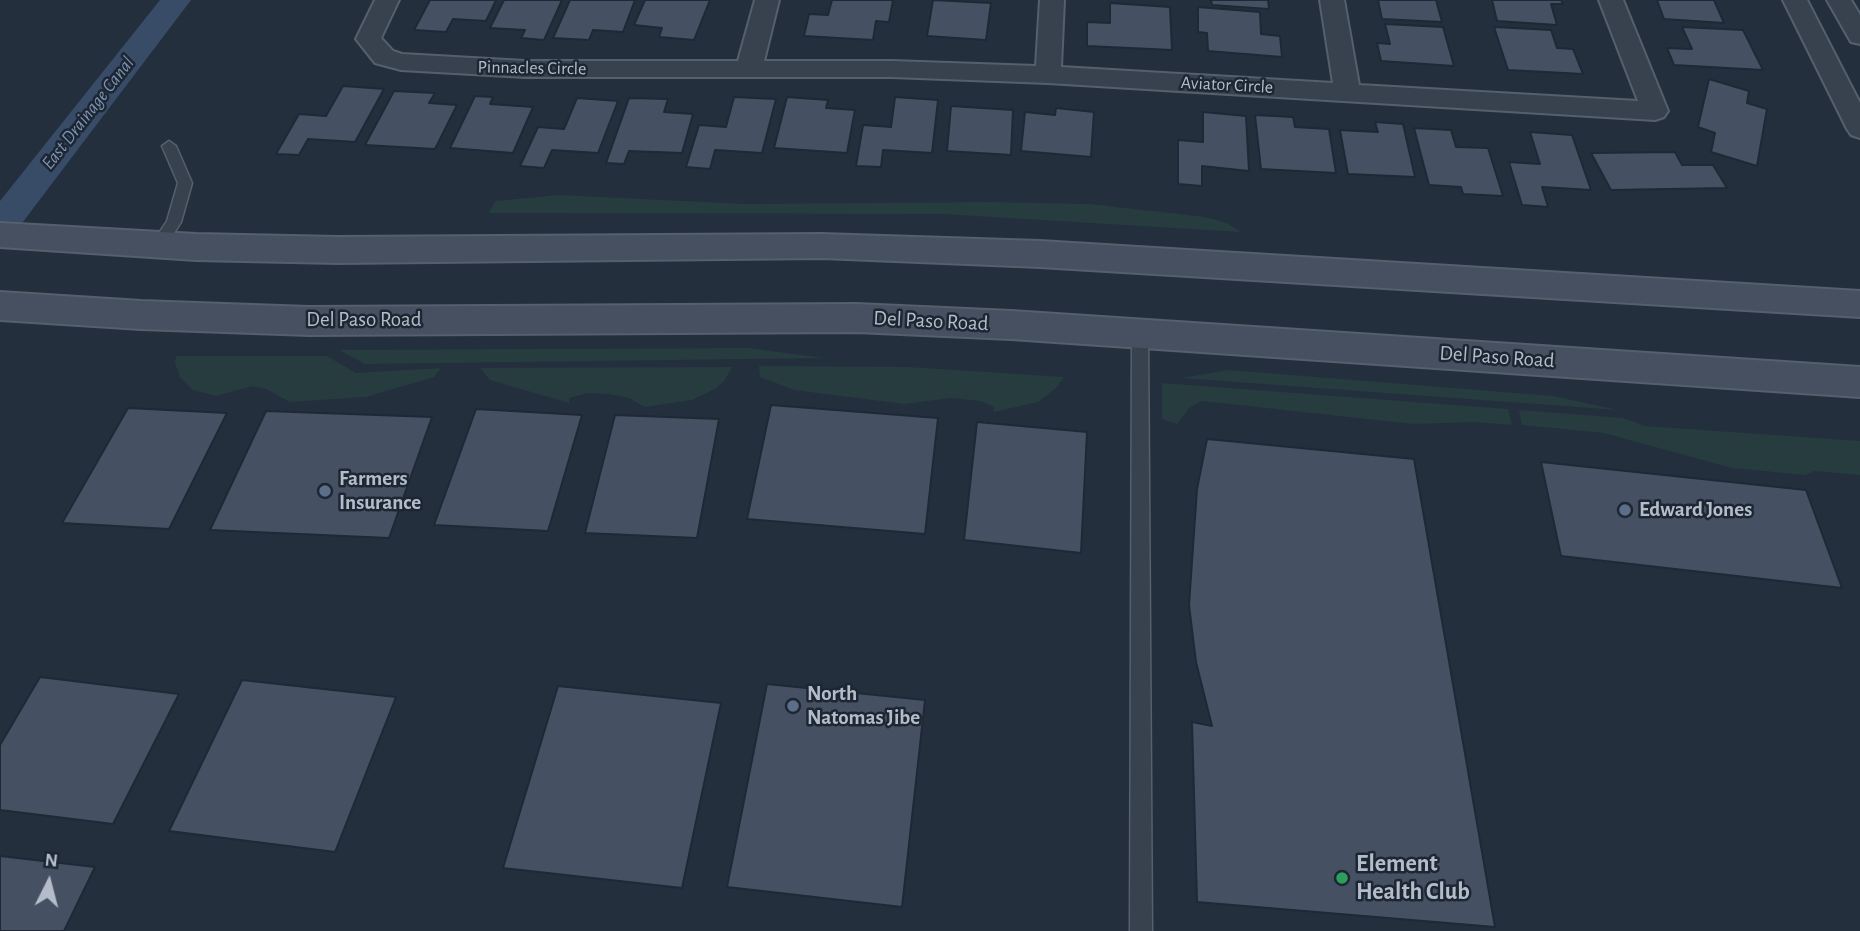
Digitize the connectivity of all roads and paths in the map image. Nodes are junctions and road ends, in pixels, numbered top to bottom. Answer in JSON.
{"nodes":[{"id":1,"x":387,"y":0,"type":"edge"},
{"id":2,"x":767,"y":0,"type":"edge"},
{"id":3,"x":1052,"y":0,"type":"edge"},
{"id":4,"x":1332,"y":0,"type":"edge"},
{"id":5,"x":1611,"y":0,"type":"edge"},
{"id":6,"x":1795,"y":0,"type":"edge"},
{"id":7,"x":1839,"y":0,"type":"edge"},
{"id":8,"x":1860,"y":36,"type":"edge"},
{"id":9,"x":749,"y":68,"type":"junction"},
{"id":10,"x":1048,"y":75,"type":"junction"},
{"id":11,"x":1347,"y":92,"type":"junction"},
{"id":12,"x":1860,"y":129,"type":"edge"},
{"id":13,"x":169,"y":146,"type":"dead end"},
{"id":14,"x":0,"y":235,"type":"edge"},
{"id":15,"x":159,"y":245,"type":"junction"},
{"id":16,"x":1860,"y":304,"type":"edge"},
{"id":17,"x":1,"y":306,"type":"edge"},
{"id":18,"x":1140,"y":334,"type":"junction"},
{"id":19,"x":1860,"y":382,"type":"edge"},
{"id":20,"x":1141,"y":931,"type":"edge"}],
"edges":[{"from":1,"to":9,"type":"street","name":"Pinnacles Circle"},
{"from":2,"to":9,"type":"street"},
{"from":3,"to":10,"type":"street"},
{"from":4,"to":11,"type":"street"},
{"from":5,"to":11,"type":"street","name":"Aviator Circle"},
{"from":6,"to":12,"type":"street"},
{"from":7,"to":8,"type":"street"},
{"from":9,"to":10,"type":"street","name":"Aviator Circle"},
{"from":10,"to":11,"type":"street","name":"Aviator Circle"},
{"from":13,"to":15,"type":"lane"},
{"from":14,"to":15,"type":"main road"},
{"from":15,"to":16,"type":"main road"},
{"from":17,"to":18,"type":"main road","name":"Del Paso Road"},
{"from":18,"to":19,"type":"main road","name":"Del Paso Road"},
{"from":18,"to":20,"type":"lane"}]}
